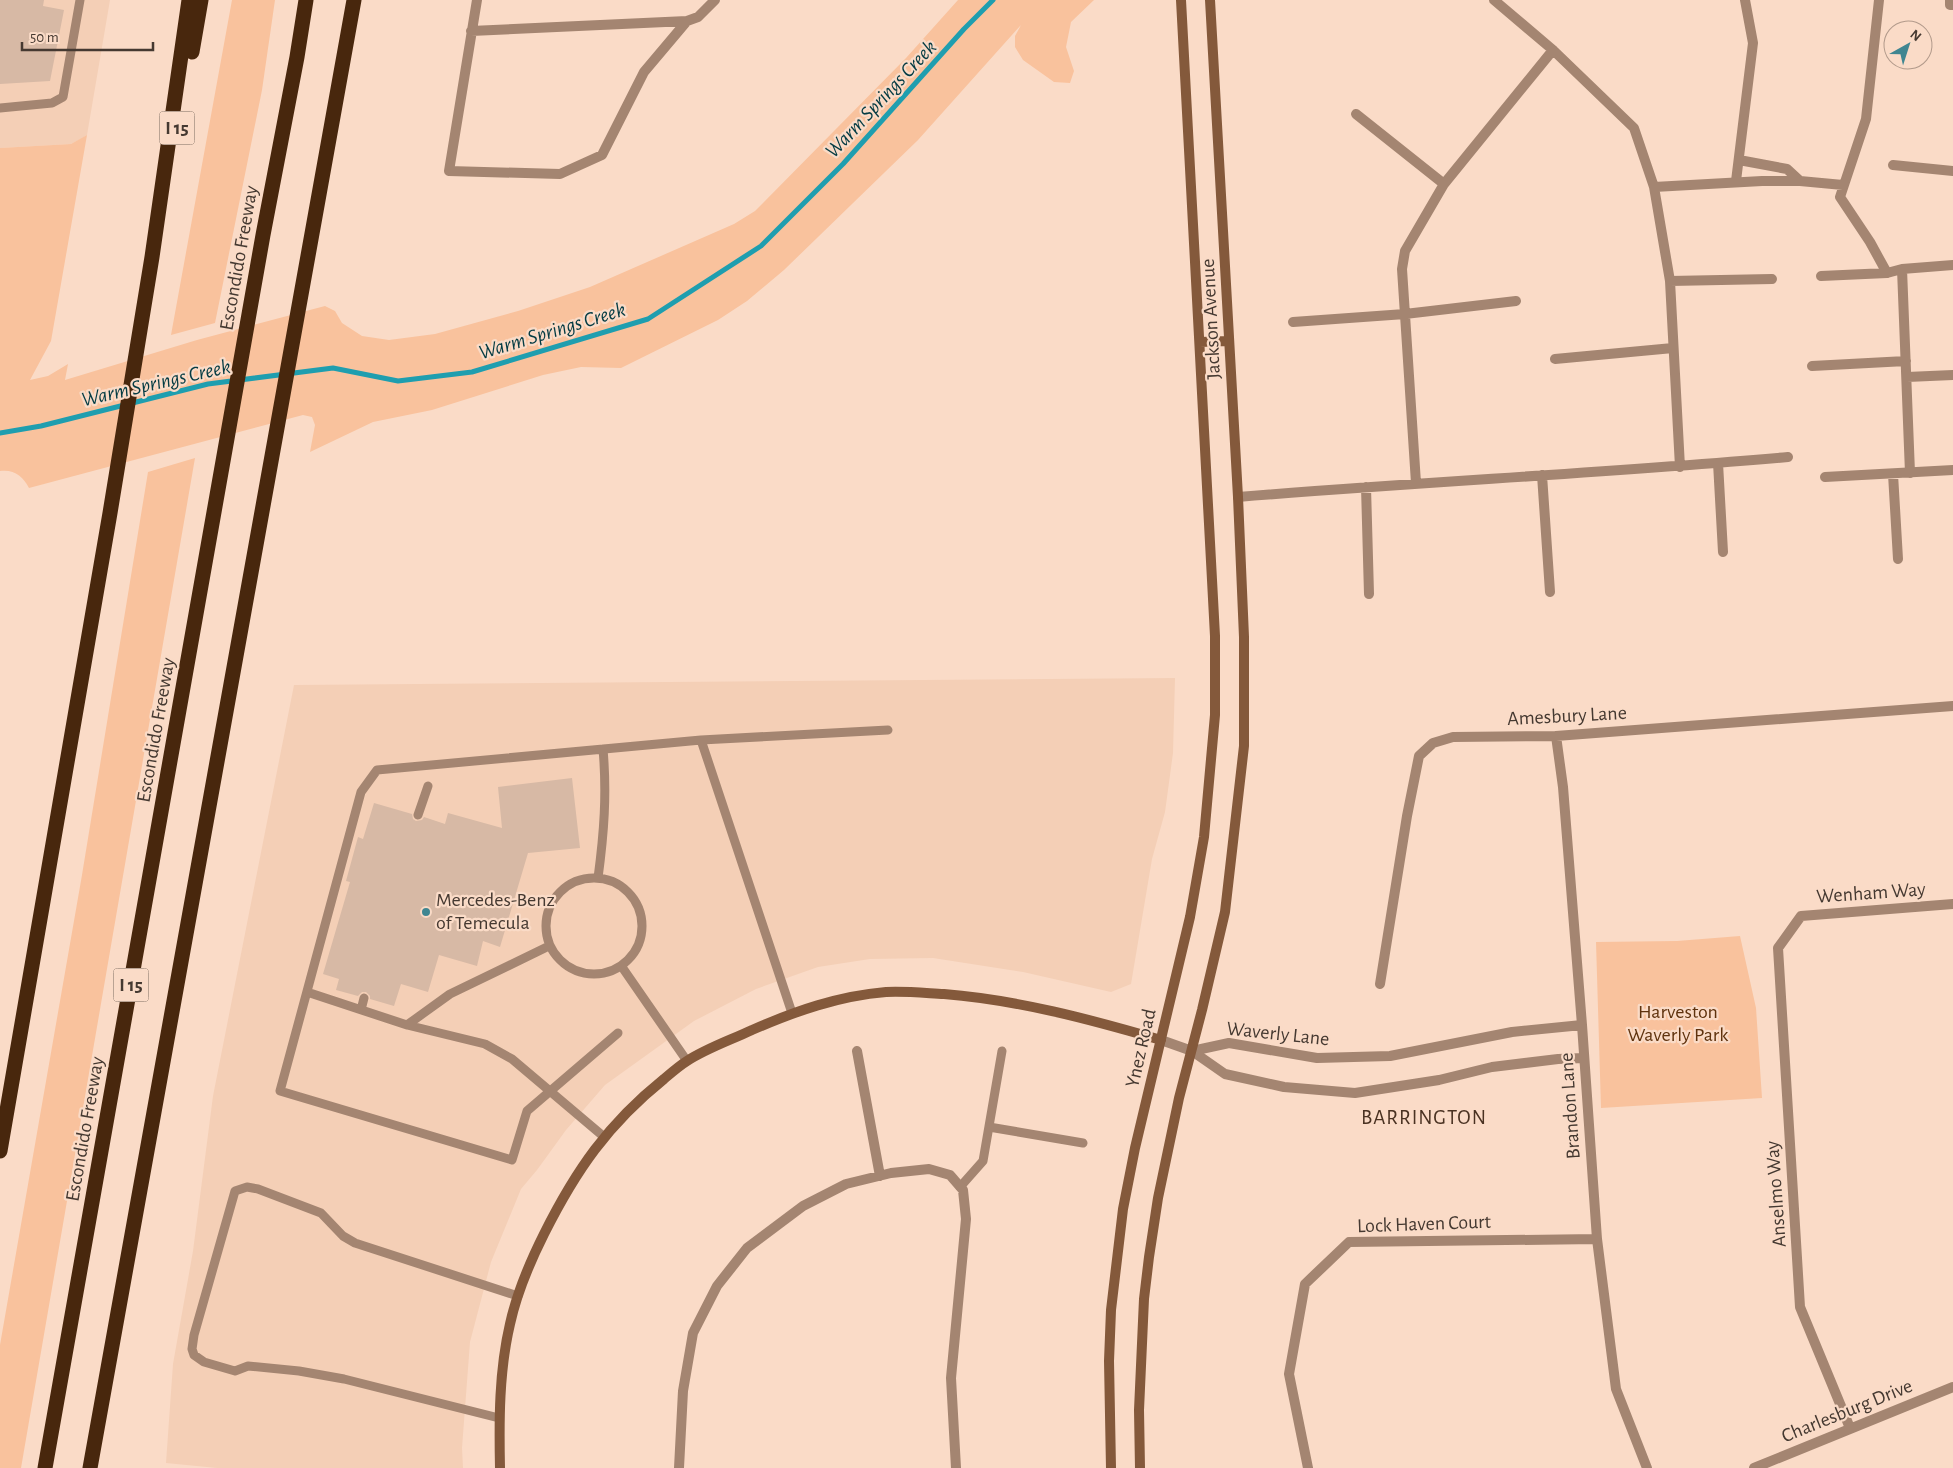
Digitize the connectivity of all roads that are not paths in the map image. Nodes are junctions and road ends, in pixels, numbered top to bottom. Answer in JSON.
{"nodes":[{"id":1,"x":80,"y":0,"type":"edge"},
{"id":2,"x":189,"y":0,"type":"edge"},
{"id":3,"x":202,"y":0,"type":"edge"},
{"id":4,"x":306,"y":0,"type":"edge"},
{"id":5,"x":354,"y":0,"type":"edge"},
{"id":6,"x":477,"y":0,"type":"edge"},
{"id":7,"x":715,"y":0,"type":"edge"},
{"id":8,"x":1181,"y":0,"type":"edge"},
{"id":9,"x":1210,"y":0,"type":"edge"},
{"id":10,"x":1494,"y":0,"type":"edge"},
{"id":11,"x":1745,"y":0,"type":"edge"},
{"id":12,"x":1879,"y":0,"type":"edge"},
{"id":13,"x":1950,"y":0,"type":"edge"},
{"id":14,"x":1953,"y":5,"type":"edge"},
{"id":15,"x":687,"y":21,"type":"junction"},
{"id":16,"x":471,"y":31,"type":"junction"},
{"id":17,"x":1554,"y":50,"type":"junction"},
{"id":18,"x":0,"y":108,"type":"edge"},
{"id":19,"x":1356,"y":114,"type":"dead end"},
{"id":20,"x":1738,"y":160,"type":"junction"},
{"id":21,"x":1893,"y":165,"type":"dead end"},
{"id":22,"x":1953,"y":171,"type":"edge"},
{"id":23,"x":1736,"y":181,"type":"junction"},
{"id":24,"x":1800,"y":181,"type":"junction"},
{"id":25,"x":1444,"y":184,"type":"junction"},
{"id":26,"x":1844,"y":185,"type":"junction"},
{"id":27,"x":1654,"y":187,"type":"junction"},
{"id":28,"x":152,"y":257,"type":"junction"},
{"id":29,"x":1953,"y":265,"type":"edge"},
{"id":30,"x":1902,"y":269,"type":"junction"},
{"id":31,"x":1887,"y":274,"type":"junction"},
{"id":32,"x":1821,"y":276,"type":"dead end"},
{"id":33,"x":1772,"y":279,"type":"dead end"},
{"id":34,"x":1670,"y":280,"type":"junction"},
{"id":35,"x":1516,"y":301,"type":"dead end"},
{"id":36,"x":1405,"y":314,"type":"junction"},
{"id":37,"x":1293,"y":322,"type":"dead end"},
{"id":38,"x":1230,"y":341,"type":"junction"},
{"id":39,"x":1200,"y":342,"type":"junction"},
{"id":40,"x":1673,"y":348,"type":"junction"},
{"id":41,"x":1555,"y":359,"type":"dead end"},
{"id":42,"x":1906,"y":361,"type":"junction"},
{"id":43,"x":1812,"y":366,"type":"dead end"},
{"id":44,"x":1953,"y":374,"type":"edge"},
{"id":45,"x":1907,"y":377,"type":"junction"},
{"id":46,"x":1788,"y":457,"type":"dead end"},
{"id":47,"x":1718,"y":463,"type":"junction"},
{"id":48,"x":1680,"y":467,"type":"junction"},
{"id":49,"x":1953,"y":470,"type":"edge"},
{"id":50,"x":1910,"y":473,"type":"junction"},
{"id":51,"x":1893,"y":474,"type":"junction"},
{"id":52,"x":1542,"y":475,"type":"junction"},
{"id":53,"x":1825,"y":477,"type":"dead end"},
{"id":54,"x":1416,"y":483,"type":"junction"},
{"id":55,"x":1366,"y":487,"type":"junction"},
{"id":56,"x":1238,"y":497,"type":"junction"},
{"id":57,"x":1723,"y":552,"type":"dead end"},
{"id":58,"x":1898,"y":559,"type":"dead end"},
{"id":59,"x":1550,"y":592,"type":"dead end"},
{"id":60,"x":1369,"y":594,"type":"dead end"},
{"id":61,"x":1215,"y":636,"type":"joint"},
{"id":62,"x":1953,"y":706,"type":"edge"},
{"id":63,"x":888,"y":730,"type":"dead end"},
{"id":64,"x":1556,"y":736,"type":"junction"},
{"id":65,"x":701,"y":740,"type":"junction"},
{"id":66,"x":602,"y":749,"type":"junction"},
{"id":67,"x":428,"y":786,"type":"dead end"},
{"id":68,"x":418,"y":816,"type":"dead end"},
{"id":69,"x":598,"y":878,"type":"junction"},
{"id":70,"x":1953,"y":904,"type":"edge"},
{"id":71,"x":549,"y":946,"type":"junction"},
{"id":72,"x":1778,"y":948,"type":"joint"},
{"id":73,"x":622,"y":967,"type":"junction"},
{"id":74,"x":1380,"y":984,"type":"dead end"},
{"id":75,"x":307,"y":992,"type":"junction"},
{"id":76,"x":364,"y":998,"type":"dead end"},
{"id":77,"x":361,"y":1010,"type":"junction"},
{"id":78,"x":792,"y":1013,"type":"junction"},
{"id":79,"x":1582,"y":1025,"type":"junction"},
{"id":80,"x":407,"y":1026,"type":"junction"},
{"id":81,"x":618,"y":1032,"type":"dead end"},
{"id":82,"x":1161,"y":1040,"type":"junction"},
{"id":83,"x":857,"y":1051,"type":"dead end"},
{"id":84,"x":1002,"y":1051,"type":"dead end"},
{"id":85,"x":1192,"y":1051,"type":"junction"},
{"id":86,"x":1584,"y":1058,"type":"junction"},
{"id":87,"x":687,"y":1061,"type":"junction"},
{"id":88,"x":550,"y":1091,"type":"junction"},
{"id":89,"x":989,"y":1127,"type":"junction"},
{"id":90,"x":604,"y":1136,"type":"junction"},
{"id":91,"x":1083,"y":1143,"type":"dead end"},
{"id":92,"x":0,"y":1151,"type":"edge"},
{"id":93,"x":880,"y":1176,"type":"junction"},
{"id":94,"x":960,"y":1187,"type":"junction"},
{"id":95,"x":1597,"y":1239,"type":"junction"},
{"id":96,"x":518,"y":1296,"type":"junction"},
{"id":97,"x":1953,"y":1387,"type":"edge"},
{"id":98,"x":499,"y":1418,"type":"junction"},
{"id":99,"x":1850,"y":1428,"type":"junction"},
{"id":100,"x":45,"y":1468,"type":"edge"},
{"id":101,"x":90,"y":1468,"type":"edge"},
{"id":102,"x":500,"y":1468,"type":"edge"},
{"id":103,"x":679,"y":1468,"type":"edge"},
{"id":104,"x":956,"y":1468,"type":"edge"},
{"id":105,"x":1111,"y":1468,"type":"edge"},
{"id":106,"x":1140,"y":1468,"type":"edge"},
{"id":107,"x":1308,"y":1468,"type":"edge"},
{"id":108,"x":1647,"y":1468,"type":"edge"},
{"id":109,"x":1754,"y":1468,"type":"edge"}],
"edges":[{"from":1,"to":18,"type":"lane"},
{"from":2,"to":28,"type":"highway"},
{"from":3,"to":28,"type":"highway","number":"I 15"},
{"from":4,"to":100,"type":"highway","name":"Escondido Freeway","number":"I 15"},
{"from":5,"to":101,"type":"highway"},
{"from":6,"to":16,"type":"street"},
{"from":7,"to":15,"type":"street"},
{"from":8,"to":39,"type":"main road","name":"Jackson Avenue"},
{"from":9,"to":38,"type":"main road","name":"Jackson Avenue"},
{"from":10,"to":17,"type":"street"},
{"from":11,"to":20,"type":"street"},
{"from":12,"to":26,"type":"street"},
{"from":13,"to":14,"type":"street"},
{"from":15,"to":16,"type":"street"},
{"from":15,"to":16,"type":"street"},
{"from":17,"to":25,"type":"street"},
{"from":17,"to":27,"type":"street"},
{"from":19,"to":25,"type":"street"},
{"from":20,"to":23,"type":"street"},
{"from":20,"to":24,"type":"street"},
{"from":21,"to":22,"type":"street"},
{"from":23,"to":24,"type":"street"},
{"from":23,"to":27,"type":"street"},
{"from":24,"to":26,"type":"street"},
{"from":25,"to":36,"type":"street"},
{"from":26,"to":31,"type":"street"},
{"from":27,"to":34,"type":"street"},
{"from":28,"to":92,"type":"highway","number":"I 15"},
{"from":29,"to":30,"type":"street"},
{"from":30,"to":31,"type":"street"},
{"from":30,"to":42,"type":"street"},
{"from":31,"to":32,"type":"street"},
{"from":33,"to":34,"type":"street"},
{"from":34,"to":40,"type":"street"},
{"from":35,"to":36,"type":"street"},
{"from":36,"to":37,"type":"street"},
{"from":36,"to":54,"type":"street"},
{"from":38,"to":39,"type":"main road"},
{"from":38,"to":56,"type":"main road","name":"Jackson Avenue"},
{"from":39,"to":61,"type":"main road","name":"Jackson Avenue"},
{"from":40,"to":41,"type":"street"},
{"from":40,"to":48,"type":"street"},
{"from":42,"to":43,"type":"street"},
{"from":42,"to":45,"type":"street"},
{"from":44,"to":45,"type":"street"},
{"from":45,"to":50,"type":"street"},
{"from":46,"to":47,"type":"street"},
{"from":47,"to":48,"type":"street"},
{"from":47,"to":57,"type":"street"},
{"from":48,"to":52,"type":"street"},
{"from":49,"to":50,"type":"street"},
{"from":50,"to":51,"type":"street"},
{"from":51,"to":53,"type":"street"},
{"from":51,"to":58,"type":"street"},
{"from":52,"to":54,"type":"street"},
{"from":52,"to":59,"type":"street"},
{"from":54,"to":55,"type":"street"},
{"from":55,"to":56,"type":"street"},
{"from":55,"to":60,"type":"street"},
{"from":56,"to":85,"type":"main road","name":"Jackson Avenue"},
{"from":61,"to":82,"type":"main road","name":"Ynez Road"},
{"from":62,"to":64,"type":"street","name":"Amesbury Lane"},
{"from":63,"to":65,"type":"lane"},
{"from":64,"to":74,"type":"street","name":"Amesbury Lane"},
{"from":64,"to":79,"type":"street","name":"Brandon Lane"},
{"from":65,"to":66,"type":"lane"},
{"from":65,"to":78,"type":"lane"},
{"from":66,"to":69,"type":"lane"},
{"from":66,"to":75,"type":"lane"},
{"from":67,"to":68,"type":"lane"},
{"from":69,"to":71,"type":"lane"},
{"from":69,"to":73,"type":"lane"},
{"from":70,"to":72,"type":"street","name":"Wenham Way"},
{"from":71,"to":73,"type":"lane"},
{"from":71,"to":80,"type":"lane"},
{"from":72,"to":99,"type":"street","name":"Anselmo Way"},
{"from":73,"to":87,"type":"lane"},
{"from":75,"to":77,"type":"lane"},
{"from":75,"to":88,"type":"lane"},
{"from":76,"to":77,"type":"lane"},
{"from":77,"to":80,"type":"lane"},
{"from":78,"to":82,"type":"main road"},
{"from":78,"to":87,"type":"main road"},
{"from":79,"to":85,"type":"street","name":"Waverly Lane"},
{"from":79,"to":86,"type":"street","name":"Brandon Lane"},
{"from":80,"to":88,"type":"lane"},
{"from":81,"to":88,"type":"lane"},
{"from":82,"to":85,"type":"street"},
{"from":82,"to":105,"type":"main road","name":"Ynez Road"},
{"from":83,"to":93,"type":"street"},
{"from":84,"to":89,"type":"lane"},
{"from":85,"to":86,"type":"street","name":"Waverly Lane"},
{"from":85,"to":106,"type":"main road"},
{"from":86,"to":95,"type":"street","name":"Brandon Lane"},
{"from":87,"to":90,"type":"main road"},
{"from":88,"to":90,"type":"lane"},
{"from":89,"to":91,"type":"lane"},
{"from":89,"to":94,"type":"lane"},
{"from":90,"to":96,"type":"main road"},
{"from":93,"to":94,"type":"street"},
{"from":93,"to":103,"type":"street"},
{"from":94,"to":104,"type":"street"},
{"from":95,"to":107,"type":"street","name":"Lock Haven Court"},
{"from":95,"to":108,"type":"street","name":"Brandon Lane"},
{"from":96,"to":98,"type":"main road"},
{"from":96,"to":98,"type":"lane"},
{"from":97,"to":99,"type":"street","name":"Charlesburg Drive"},
{"from":98,"to":102,"type":"main road"},
{"from":99,"to":109,"type":"street","name":"Charlesburg Drive"}]}
